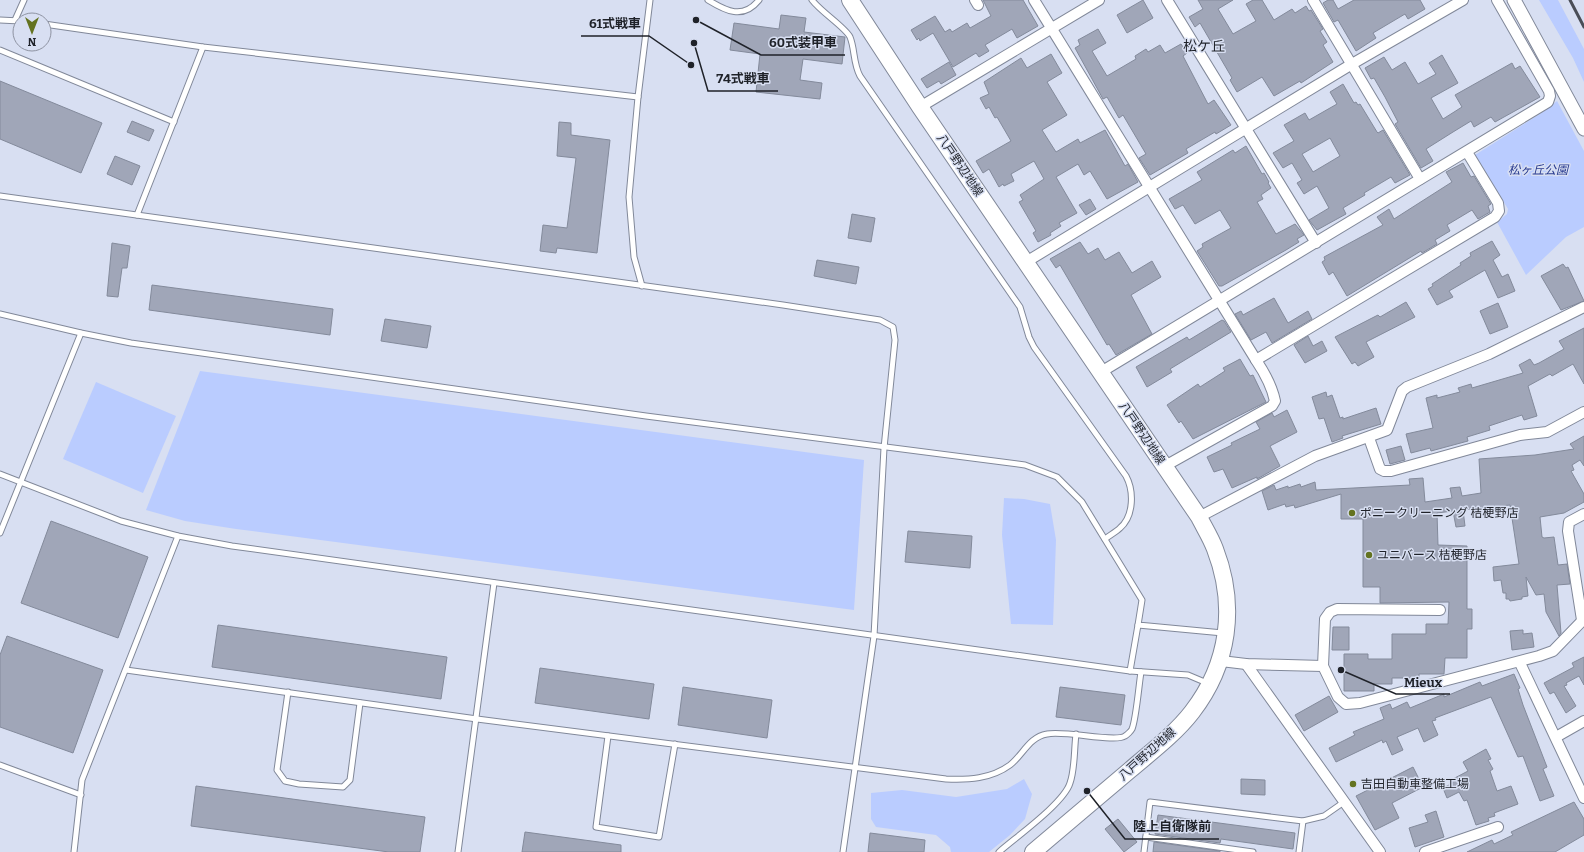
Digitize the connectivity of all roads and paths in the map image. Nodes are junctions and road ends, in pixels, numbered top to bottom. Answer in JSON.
{"nodes":[{"id":1,"x":24,"y":0,"type":"edge"},
{"id":2,"x":650,"y":0,"type":"edge"},
{"id":3,"x":708,"y":0,"type":"edge"},
{"id":4,"x":759,"y":0,"type":"edge"},
{"id":5,"x":812,"y":0,"type":"edge"},
{"id":6,"x":850,"y":0,"type":"edge"},
{"id":7,"x":1034,"y":0,"type":"edge"},
{"id":8,"x":1099,"y":0,"type":"edge"},
{"id":9,"x":1167,"y":0,"type":"edge"},
{"id":10,"x":1313,"y":0,"type":"edge"},
{"id":11,"x":1463,"y":0,"type":"edge"},
{"id":12,"x":1497,"y":0,"type":"edge"},
{"id":13,"x":1514,"y":0,"type":"edge"},
{"id":14,"x":20,"y":12,"type":"edge"},
{"id":15,"x":0,"y":20,"type":"edge"},
{"id":16,"x":12,"y":21,"type":"edge"},
{"id":17,"x":52,"y":25,"type":"edge"},
{"id":18,"x":1051,"y":28,"type":"junction"},
{"id":19,"x":203,"y":47,"type":"junction"},
{"id":20,"x":0,"y":50,"type":"edge"},
{"id":21,"x":1352,"y":64,"type":"junction"},
{"id":22,"x":638,"y":97,"type":"junction"},
{"id":23,"x":920,"y":107,"type":"junction"},
{"id":24,"x":174,"y":122,"type":"junction"},
{"id":25,"x":1246,"y":129,"type":"junction"},
{"id":26,"x":1584,"y":129,"type":"edge"},
{"id":27,"x":1467,"y":152,"type":"junction"},
{"id":28,"x":1420,"y":179,"type":"junction"},
{"id":29,"x":1150,"y":188,"type":"junction"},
{"id":30,"x":0,"y":196,"type":"edge"},
{"id":31,"x":136,"y":215,"type":"junction"},
{"id":32,"x":1316,"y":243,"type":"junction"},
{"id":33,"x":1026,"y":262,"type":"junction"},
{"id":34,"x":642,"y":286,"type":"junction"},
{"id":35,"x":1218,"y":301,"type":"junction"},
{"id":36,"x":1584,"y":307,"type":"edge"},
{"id":37,"x":0,"y":314,"type":"edge"},
{"id":38,"x":81,"y":334,"type":"junction"},
{"id":39,"x":1256,"y":360,"type":"junction"},
{"id":40,"x":1101,"y":372,"type":"junction"},
{"id":41,"x":1584,"y":412,"type":"edge"},
{"id":42,"x":1369,"y":438,"type":"junction"},
{"id":43,"x":884,"y":448,"type":"junction"},
{"id":44,"x":1165,"y":466,"type":"junction"},
{"id":45,"x":0,"y":474,"type":"edge"},
{"id":46,"x":21,"y":483,"type":"junction"},
{"id":47,"x":1584,"y":514,"type":"edge"},
{"id":48,"x":1198,"y":517,"type":"junction"},
{"id":49,"x":0,"y":532,"type":"edge"},
{"id":50,"x":178,"y":536,"type":"junction"},
{"id":51,"x":1104,"y":539,"type":"junction"},
{"id":52,"x":494,"y":583,"type":"junction"},
{"id":53,"x":1440,"y":610,"type":"dead end"},
{"id":54,"x":1583,"y":620,"type":"edge"},
{"id":55,"x":1138,"y":624,"type":"junction"},
{"id":56,"x":1226,"y":634,"type":"junction"},
{"id":57,"x":874,"y":636,"type":"junction"},
{"id":58,"x":1221,"y":661,"type":"junction"},
{"id":59,"x":1520,"y":663,"type":"junction"},
{"id":60,"x":1246,"y":664,"type":"junction"},
{"id":61,"x":1323,"y":666,"type":"junction"},
{"id":62,"x":126,"y":670,"type":"junction"},
{"id":63,"x":1130,"y":671,"type":"junction"},
{"id":64,"x":1140,"y":672,"type":"junction"},
{"id":65,"x":1210,"y":685,"type":"junction"},
{"id":66,"x":288,"y":692,"type":"junction"},
{"id":67,"x":360,"y":703,"type":"junction"},
{"id":68,"x":477,"y":719,"type":"junction"},
{"id":69,"x":1584,"y":721,"type":"edge"},
{"id":70,"x":1076,"y":734,"type":"junction"},
{"id":71,"x":608,"y":736,"type":"junction"},
{"id":72,"x":1556,"y":737,"type":"junction"},
{"id":73,"x":675,"y":744,"type":"junction"},
{"id":74,"x":0,"y":765,"type":"edge"},
{"id":75,"x":855,"y":768,"type":"junction"},
{"id":76,"x":81,"y":795,"type":"junction"},
{"id":77,"x":1584,"y":798,"type":"edge"},
{"id":78,"x":1344,"y":802,"type":"junction"},
{"id":79,"x":1303,"y":821,"type":"junction"},
{"id":80,"x":1498,"y":827,"type":"dead end"},
{"id":81,"x":1146,"y":837,"type":"junction"},
{"id":82,"x":74,"y":852,"type":"edge"},
{"id":83,"x":458,"y":852,"type":"edge"},
{"id":84,"x":843,"y":852,"type":"edge"},
{"id":85,"x":999,"y":852,"type":"edge"},
{"id":86,"x":1033,"y":852,"type":"edge"},
{"id":87,"x":1144,"y":852,"type":"edge"},
{"id":88,"x":1253,"y":852,"type":"edge"},
{"id":89,"x":1299,"y":852,"type":"edge"},
{"id":90,"x":1380,"y":852,"type":"edge"},
{"id":91,"x":1425,"y":852,"type":"edge"}],
"edges":[{"from":1,"to":14,"type":"lane"},
{"from":2,"to":22,"type":"lane"},
{"from":3,"to":4,"type":"lane"},
{"from":5,"to":51,"type":"lane"},
{"from":6,"to":23,"type":"main road","name":"八戸野辺地線"},
{"from":7,"to":18,"type":"street"},
{"from":8,"to":18,"type":"street"},
{"from":9,"to":25,"type":"street"},
{"from":10,"to":21,"type":"street"},
{"from":11,"to":21,"type":"street"},
{"from":12,"to":27,"type":"street"},
{"from":13,"to":26,"type":"street"},
{"from":15,"to":16,"type":"lane"},
{"from":17,"to":19,"type":"lane"},
{"from":18,"to":23,"type":"street"},
{"from":18,"to":29,"type":"street"},
{"from":19,"to":22,"type":"lane"},
{"from":19,"to":24,"type":"lane"},
{"from":20,"to":24,"type":"lane"},
{"from":21,"to":25,"type":"street"},
{"from":21,"to":28,"type":"street"},
{"from":22,"to":34,"type":"lane"},
{"from":23,"to":33,"type":"main road","name":"八戸野辺地線"},
{"from":24,"to":31,"type":"lane"},
{"from":25,"to":29,"type":"street"},
{"from":25,"to":32,"type":"street"},
{"from":27,"to":28,"type":"street"},
{"from":27,"to":39,"type":"street"},
{"from":28,"to":32,"type":"street"},
{"from":29,"to":33,"type":"street"},
{"from":29,"to":35,"type":"street"},
{"from":30,"to":31,"type":"lane"},
{"from":31,"to":34,"type":"lane"},
{"from":32,"to":35,"type":"street"},
{"from":33,"to":40,"type":"main road","name":"八戸野辺地線"},
{"from":34,"to":43,"type":"lane"},
{"from":35,"to":39,"type":"street"},
{"from":35,"to":40,"type":"street"},
{"from":36,"to":42,"type":"street"},
{"from":37,"to":38,"type":"lane"},
{"from":38,"to":43,"type":"lane"},
{"from":38,"to":46,"type":"lane"},
{"from":39,"to":44,"type":"street"},
{"from":40,"to":44,"type":"main road","name":"八戸野辺地線"},
{"from":41,"to":42,"type":"street"},
{"from":42,"to":48,"type":"street"},
{"from":43,"to":51,"type":"lane"},
{"from":43,"to":57,"type":"lane"},
{"from":44,"to":48,"type":"main road","name":"八戸野辺地線"},
{"from":45,"to":46,"type":"lane"},
{"from":46,"to":49,"type":"lane"},
{"from":46,"to":50,"type":"lane"},
{"from":47,"to":54,"type":"street"},
{"from":48,"to":56,"type":"main road","name":"八戸野辺地線"},
{"from":50,"to":52,"type":"lane"},
{"from":50,"to":62,"type":"lane"},
{"from":51,"to":55,"type":"lane"},
{"from":52,"to":57,"type":"lane"},
{"from":52,"to":68,"type":"lane"},
{"from":53,"to":61,"type":"street"},
{"from":54,"to":59,"type":"street"},
{"from":55,"to":56,"type":"lane"},
{"from":55,"to":63,"type":"lane"},
{"from":56,"to":58,"type":"main road","name":"八戸野辺地線"},
{"from":57,"to":63,"type":"lane"},
{"from":57,"to":75,"type":"lane"},
{"from":58,"to":60,"type":"street"},
{"from":58,"to":65,"type":"main road","name":"八戸野辺地線"},
{"from":59,"to":61,"type":"street"},
{"from":59,"to":72,"type":"street"},
{"from":60,"to":61,"type":"street"},
{"from":60,"to":78,"type":"street"},
{"from":62,"to":66,"type":"lane"},
{"from":62,"to":76,"type":"lane"},
{"from":63,"to":64,"type":"lane"},
{"from":64,"to":65,"type":"lane"},
{"from":64,"to":70,"type":"lane"},
{"from":65,"to":86,"type":"main road","name":"八戸野辺地線"},
{"from":66,"to":67,"type":"lane"},
{"from":66,"to":67,"type":"lane"},
{"from":67,"to":68,"type":"lane"},
{"from":68,"to":71,"type":"lane"},
{"from":68,"to":83,"type":"lane"},
{"from":69,"to":72,"type":"street"},
{"from":70,"to":75,"type":"lane"},
{"from":70,"to":85,"type":"lane"},
{"from":71,"to":73,"type":"lane"},
{"from":71,"to":73,"type":"lane"},
{"from":72,"to":77,"type":"street"},
{"from":73,"to":75,"type":"lane"},
{"from":74,"to":76,"type":"lane"},
{"from":75,"to":84,"type":"lane"},
{"from":76,"to":82,"type":"lane"},
{"from":78,"to":79,"type":"lane"},
{"from":78,"to":90,"type":"street"},
{"from":79,"to":81,"type":"lane"},
{"from":79,"to":89,"type":"lane"},
{"from":80,"to":91,"type":"street"},
{"from":81,"to":87,"type":"lane"},
{"from":81,"to":88,"type":"lane"}]}
